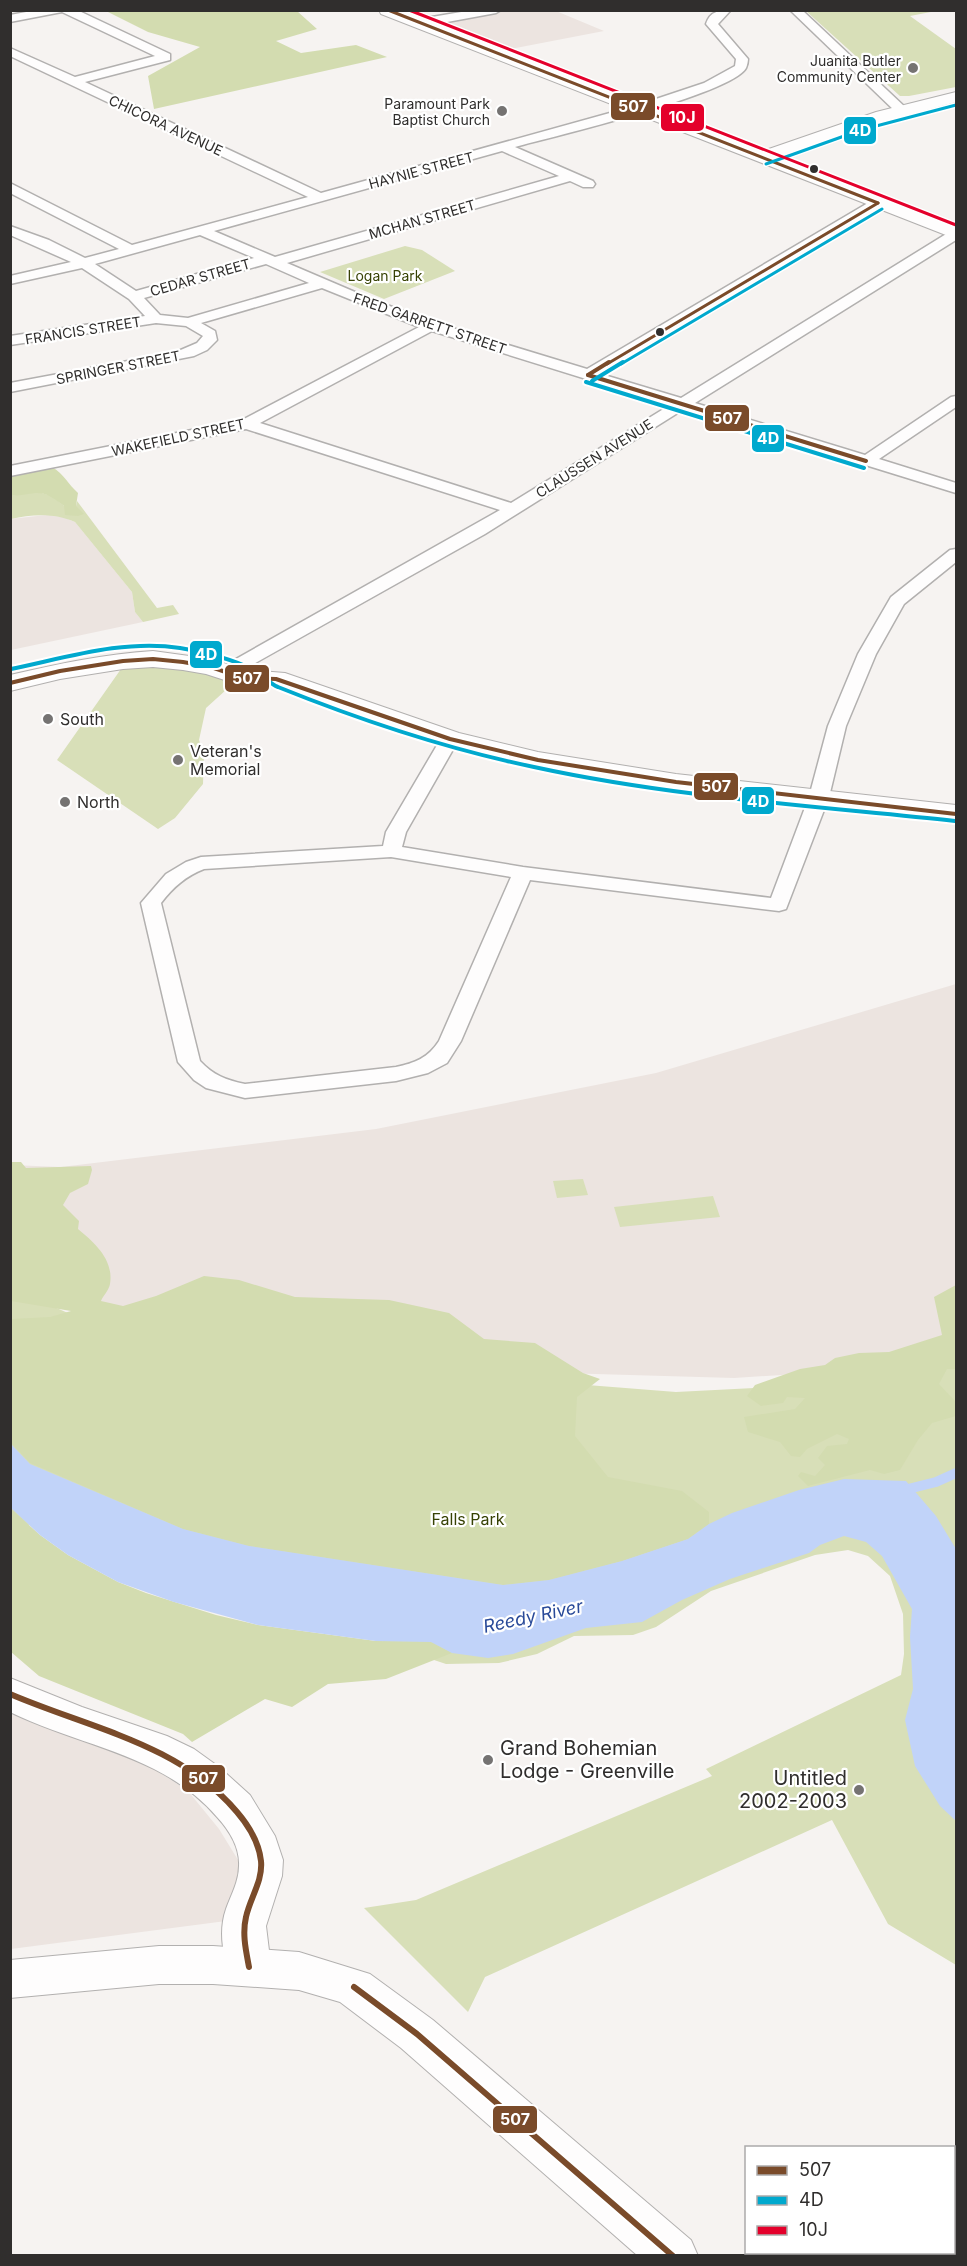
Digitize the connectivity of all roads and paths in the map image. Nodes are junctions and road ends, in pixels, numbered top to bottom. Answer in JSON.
{"nodes":[{"id":1,"x":58,"y":10,"type":"edge"},
{"id":2,"x":67,"y":10,"type":"edge"},
{"id":3,"x":387,"y":10,"type":"edge"},
{"id":4,"x":496,"y":10,"type":"edge"},
{"id":5,"x":726,"y":10,"type":"edge"},
{"id":6,"x":795,"y":10,"type":"edge"},
{"id":7,"x":10,"y":19,"type":"edge"},
{"id":8,"x":420,"y":23,"type":"junction"},
{"id":9,"x":10,"y":51,"type":"edge"},
{"id":10,"x":74,"y":81,"type":"junction"},
{"id":11,"x":957,"y":97,"type":"edge"},
{"id":12,"x":639,"y":109,"type":"junction"},
{"id":13,"x":901,"y":110,"type":"junction"},
{"id":14,"x":503,"y":147,"type":"junction"},
{"id":15,"x":763,"y":157,"type":"junction"},
{"id":16,"x":570,"y":177,"type":"junction"},
{"id":17,"x":588,"y":184,"type":"dead end"},
{"id":18,"x":10,"y":187,"type":"edge"},
{"id":19,"x":321,"y":198,"type":"junction"},
{"id":20,"x":878,"y":203,"type":"junction"},
{"id":21,"x":10,"y":230,"type":"edge"},
{"id":22,"x":202,"y":231,"type":"junction"},
{"id":23,"x":957,"y":234,"type":"edge"},
{"id":24,"x":131,"y":250,"type":"junction"},
{"id":25,"x":270,"y":260,"type":"junction"},
{"id":26,"x":84,"y":263,"type":"junction"},
{"id":27,"x":10,"y":280,"type":"edge"},
{"id":28,"x":323,"y":283,"type":"junction"},
{"id":29,"x":134,"y":296,"type":"junction"},
{"id":30,"x":156,"y":319,"type":"junction"},
{"id":31,"x":189,"y":322,"type":"junction"},
{"id":32,"x":431,"y":326,"type":"junction"},
{"id":33,"x":10,"y":341,"type":"edge"},
{"id":34,"x":588,"y":375,"type":"junction"},
{"id":35,"x":10,"y":388,"type":"edge"},
{"id":36,"x":957,"y":400,"type":"edge"},
{"id":37,"x":681,"y":403,"type":"junction"},
{"id":38,"x":247,"y":424,"type":"junction"},
{"id":39,"x":866,"y":460,"type":"junction"},
{"id":40,"x":10,"y":471,"type":"edge"},
{"id":41,"x":957,"y":488,"type":"edge"},
{"id":42,"x":513,"y":509,"type":"junction"},
{"id":43,"x":957,"y":554,"type":"edge"},
{"id":44,"x":151,"y":639,"type":"junction"},
{"id":45,"x":10,"y":662,"type":"edge"},
{"id":46,"x":237,"y":666,"type":"junction"},
{"id":47,"x":60,"y":671,"type":"junction"},
{"id":48,"x":10,"y":683,"type":"edge"},
{"id":49,"x":450,"y":739,"type":"junction"},
{"id":50,"x":819,"y":797,"type":"junction"},
{"id":51,"x":957,"y":814,"type":"edge"},
{"id":52,"x":390,"y":851,"type":"junction"},
{"id":53,"x":523,"y":873,"type":"junction"},
{"id":54,"x":10,"y":1694,"type":"edge"},
{"id":55,"x":249,"y":1967,"type":"junction"},
{"id":56,"x":10,"y":1978,"type":"edge"},
{"id":57,"x":674,"y":2256,"type":"edge"}],
"edges":[{"from":1,"to":7,"type":"street"},
{"from":2,"to":10,"type":"street"},
{"from":3,"to":8,"type":"street"},
{"from":4,"to":8,"type":"street"},
{"from":5,"to":12,"type":"street","name":"HAYNIE STREET"},
{"from":6,"to":13,"type":"street"},
{"from":8,"to":12,"type":"street"},
{"from":9,"to":10,"type":"street","name":"CHICORA AVENUE"},
{"from":10,"to":19,"type":"street","name":"CHICORA AVENUE"},
{"from":11,"to":13,"type":"street"},
{"from":12,"to":14,"type":"street","name":"HAYNIE STREET"},
{"from":12,"to":15,"type":"street"},
{"from":13,"to":15,"type":"street"},
{"from":14,"to":16,"type":"street"},
{"from":14,"to":19,"type":"street","name":"HAYNIE STREET"},
{"from":15,"to":20,"type":"street"},
{"from":16,"to":17,"type":"street"},
{"from":16,"to":25,"type":"street","name":"MCHAN STREET"},
{"from":18,"to":24,"type":"street"},
{"from":19,"to":22,"type":"street","name":"HAYNIE STREET"},
{"from":20,"to":23,"type":"street"},
{"from":20,"to":34,"type":"street"},
{"from":21,"to":26,"type":"street"},
{"from":22,"to":24,"type":"street"},
{"from":22,"to":25,"type":"street","name":"FRED GARRETT STREET"},
{"from":23,"to":37,"type":"street","name":"CLAUSSEN AVENUE"},
{"from":24,"to":26,"type":"street"},
{"from":25,"to":28,"type":"street","name":"FRED GARRETT STREET"},
{"from":25,"to":29,"type":"street","name":"CEDAR STREET"},
{"from":26,"to":27,"type":"street"},
{"from":26,"to":29,"type":"street"},
{"from":28,"to":31,"type":"street"},
{"from":28,"to":32,"type":"street","name":"FRED GARRETT STREET"},
{"from":29,"to":30,"type":"street"},
{"from":30,"to":31,"type":"street"},
{"from":30,"to":33,"type":"street","name":"FRANCIS STREET"},
{"from":31,"to":35,"type":"street","name":"SPRINGER STREET"},
{"from":32,"to":34,"type":"street","name":"FRED GARRETT STREET"},
{"from":32,"to":38,"type":"street","name":"WAKEFIELD STREET"},
{"from":34,"to":37,"type":"street","name":"FRED GARRETT STREET"},
{"from":36,"to":39,"type":"street"},
{"from":37,"to":39,"type":"street","name":"FRED GARRETT STREET"},
{"from":37,"to":42,"type":"street","name":"CLAUSSEN AVENUE"},
{"from":38,"to":40,"type":"street","name":"WAKEFIELD STREET"},
{"from":38,"to":42,"type":"street"},
{"from":39,"to":41,"type":"street","name":"FRED GARRETT STREET"},
{"from":42,"to":46,"type":"street","name":"CLAUSSEN AVENUE"},
{"from":43,"to":50,"type":"street"},
{"from":44,"to":45,"type":"street"},
{"from":44,"to":46,"type":"street"},
{"from":44,"to":47,"type":"street"},
{"from":46,"to":47,"type":"street"},
{"from":46,"to":49,"type":"street"},
{"from":47,"to":48,"type":"street"},
{"from":49,"to":50,"type":"street"},
{"from":49,"to":52,"type":"street"},
{"from":50,"to":51,"type":"street"},
{"from":50,"to":53,"type":"street"},
{"from":52,"to":53,"type":"street"},
{"from":52,"to":53,"type":"street"},
{"from":54,"to":55,"type":"street"},
{"from":55,"to":56,"type":"street"},
{"from":55,"to":57,"type":"street"}]}
